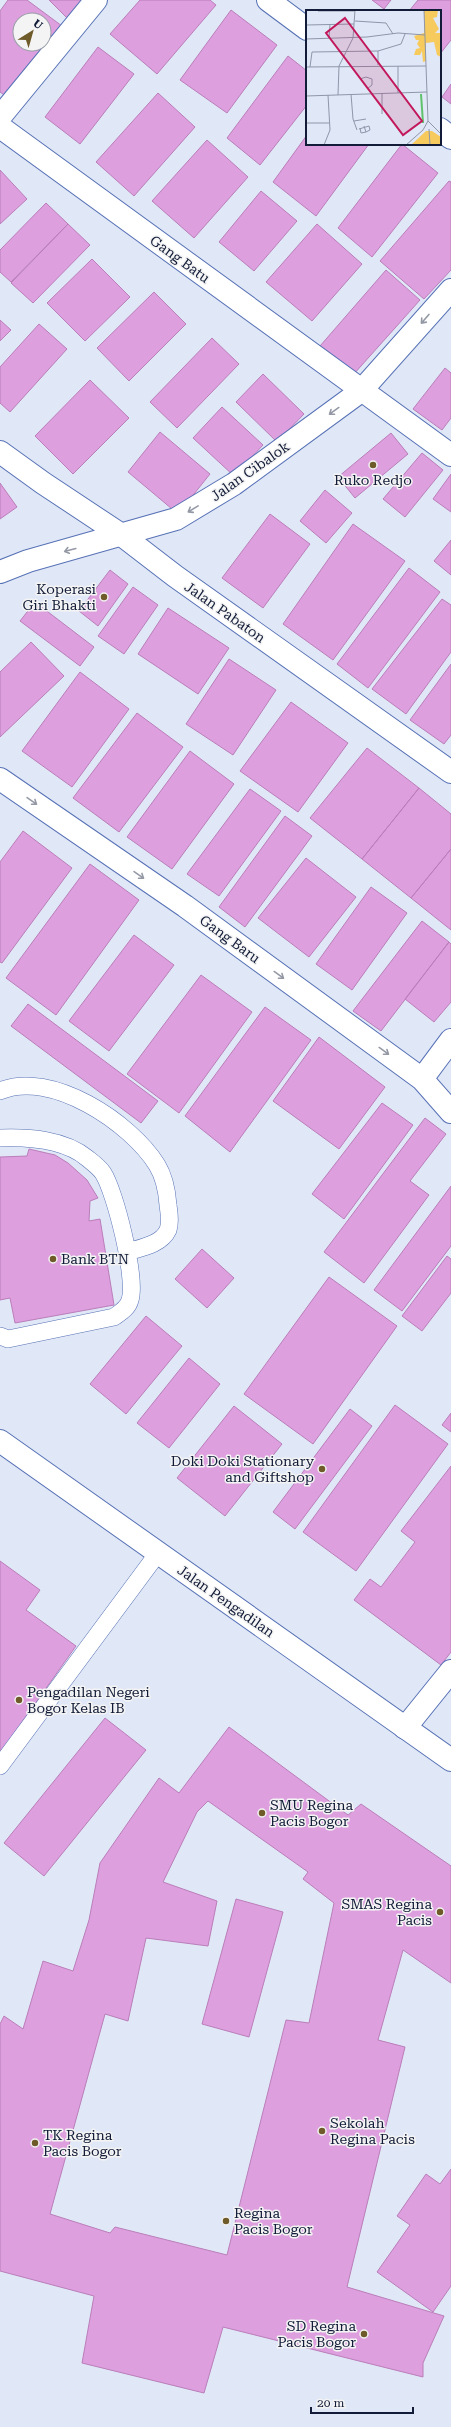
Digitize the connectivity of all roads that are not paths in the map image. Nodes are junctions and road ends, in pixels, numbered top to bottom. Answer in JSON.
{"nodes":[{"id":1,"x":96,"y":0,"type":"edge"},
{"id":2,"x":268,"y":0,"type":"edge"},
{"id":3,"x":306,"y":28,"type":"edge"},
{"id":4,"x":0,"y":116,"type":"edge"},
{"id":5,"x":0,"y":126,"type":"edge"},
{"id":6,"x":441,"y":130,"type":"edge"},
{"id":7,"x":451,"y":138,"type":"edge"},
{"id":8,"x":451,"y":290,"type":"edge"},
{"id":9,"x":361,"y":391,"type":"junction"},
{"id":10,"x":0,"y":452,"type":"edge"},
{"id":11,"x":451,"y":455,"type":"edge"},
{"id":12,"x":123,"y":536,"type":"junction"},
{"id":13,"x":0,"y":572,"type":"edge"},
{"id":14,"x":451,"y":772,"type":"edge"},
{"id":15,"x":0,"y":779,"type":"edge"},
{"id":16,"x":451,"y":1040,"type":"edge"},
{"id":17,"x":422,"y":1079,"type":"junction"},
{"id":18,"x":0,"y":1091,"type":"edge"},
{"id":19,"x":451,"y":1112,"type":"edge"},
{"id":20,"x":0,"y":1138,"type":"edge"},
{"id":21,"x":126,"y":1252,"type":"junction"},
{"id":22,"x":0,"y":1336,"type":"edge"},
{"id":23,"x":0,"y":1441,"type":"edge"},
{"id":24,"x":158,"y":1554,"type":"junction"},
{"id":25,"x":451,"y":1671,"type":"edge"},
{"id":26,"x":405,"y":1728,"type":"junction"},
{"id":27,"x":451,"y":1760,"type":"edge"},
{"id":28,"x":0,"y":1766,"type":"edge"}],
"edges":[{"from":1,"to":4,"type":"street"},
{"from":2,"to":3,"type":"street"},
{"from":5,"to":9,"type":"street","name":"Gang Batu"},
{"from":6,"to":7,"type":"street"},
{"from":8,"to":9,"type":"street","name":"Jalan Cibalok","one_way":true},
{"from":9,"to":11,"type":"street","name":"Gang Batu"},
{"from":9,"to":12,"type":"street","name":"Jalan Cibalok","one_way":true},
{"from":10,"to":12,"type":"street","name":"Jalan Pabaton"},
{"from":12,"to":13,"type":"street","name":"Jalan Cibalok","one_way":true},
{"from":12,"to":14,"type":"street","name":"Jalan Pabaton"},
{"from":15,"to":17,"type":"street","name":"Gang Baru","one_way":true},
{"from":16,"to":17,"type":"street"},
{"from":17,"to":19,"type":"street","name":"Gang Baru"},
{"from":18,"to":21,"type":"lane"},
{"from":20,"to":21,"type":"lane"},
{"from":21,"to":22,"type":"lane"},
{"from":23,"to":24,"type":"street","name":"Jalan Pengadilan"},
{"from":24,"to":26,"type":"street","name":"Jalan Pengadilan"},
{"from":24,"to":28,"type":"lane"},
{"from":25,"to":26,"type":"street"},
{"from":26,"to":27,"type":"street","name":"Jalan Pengadilan"}]}
